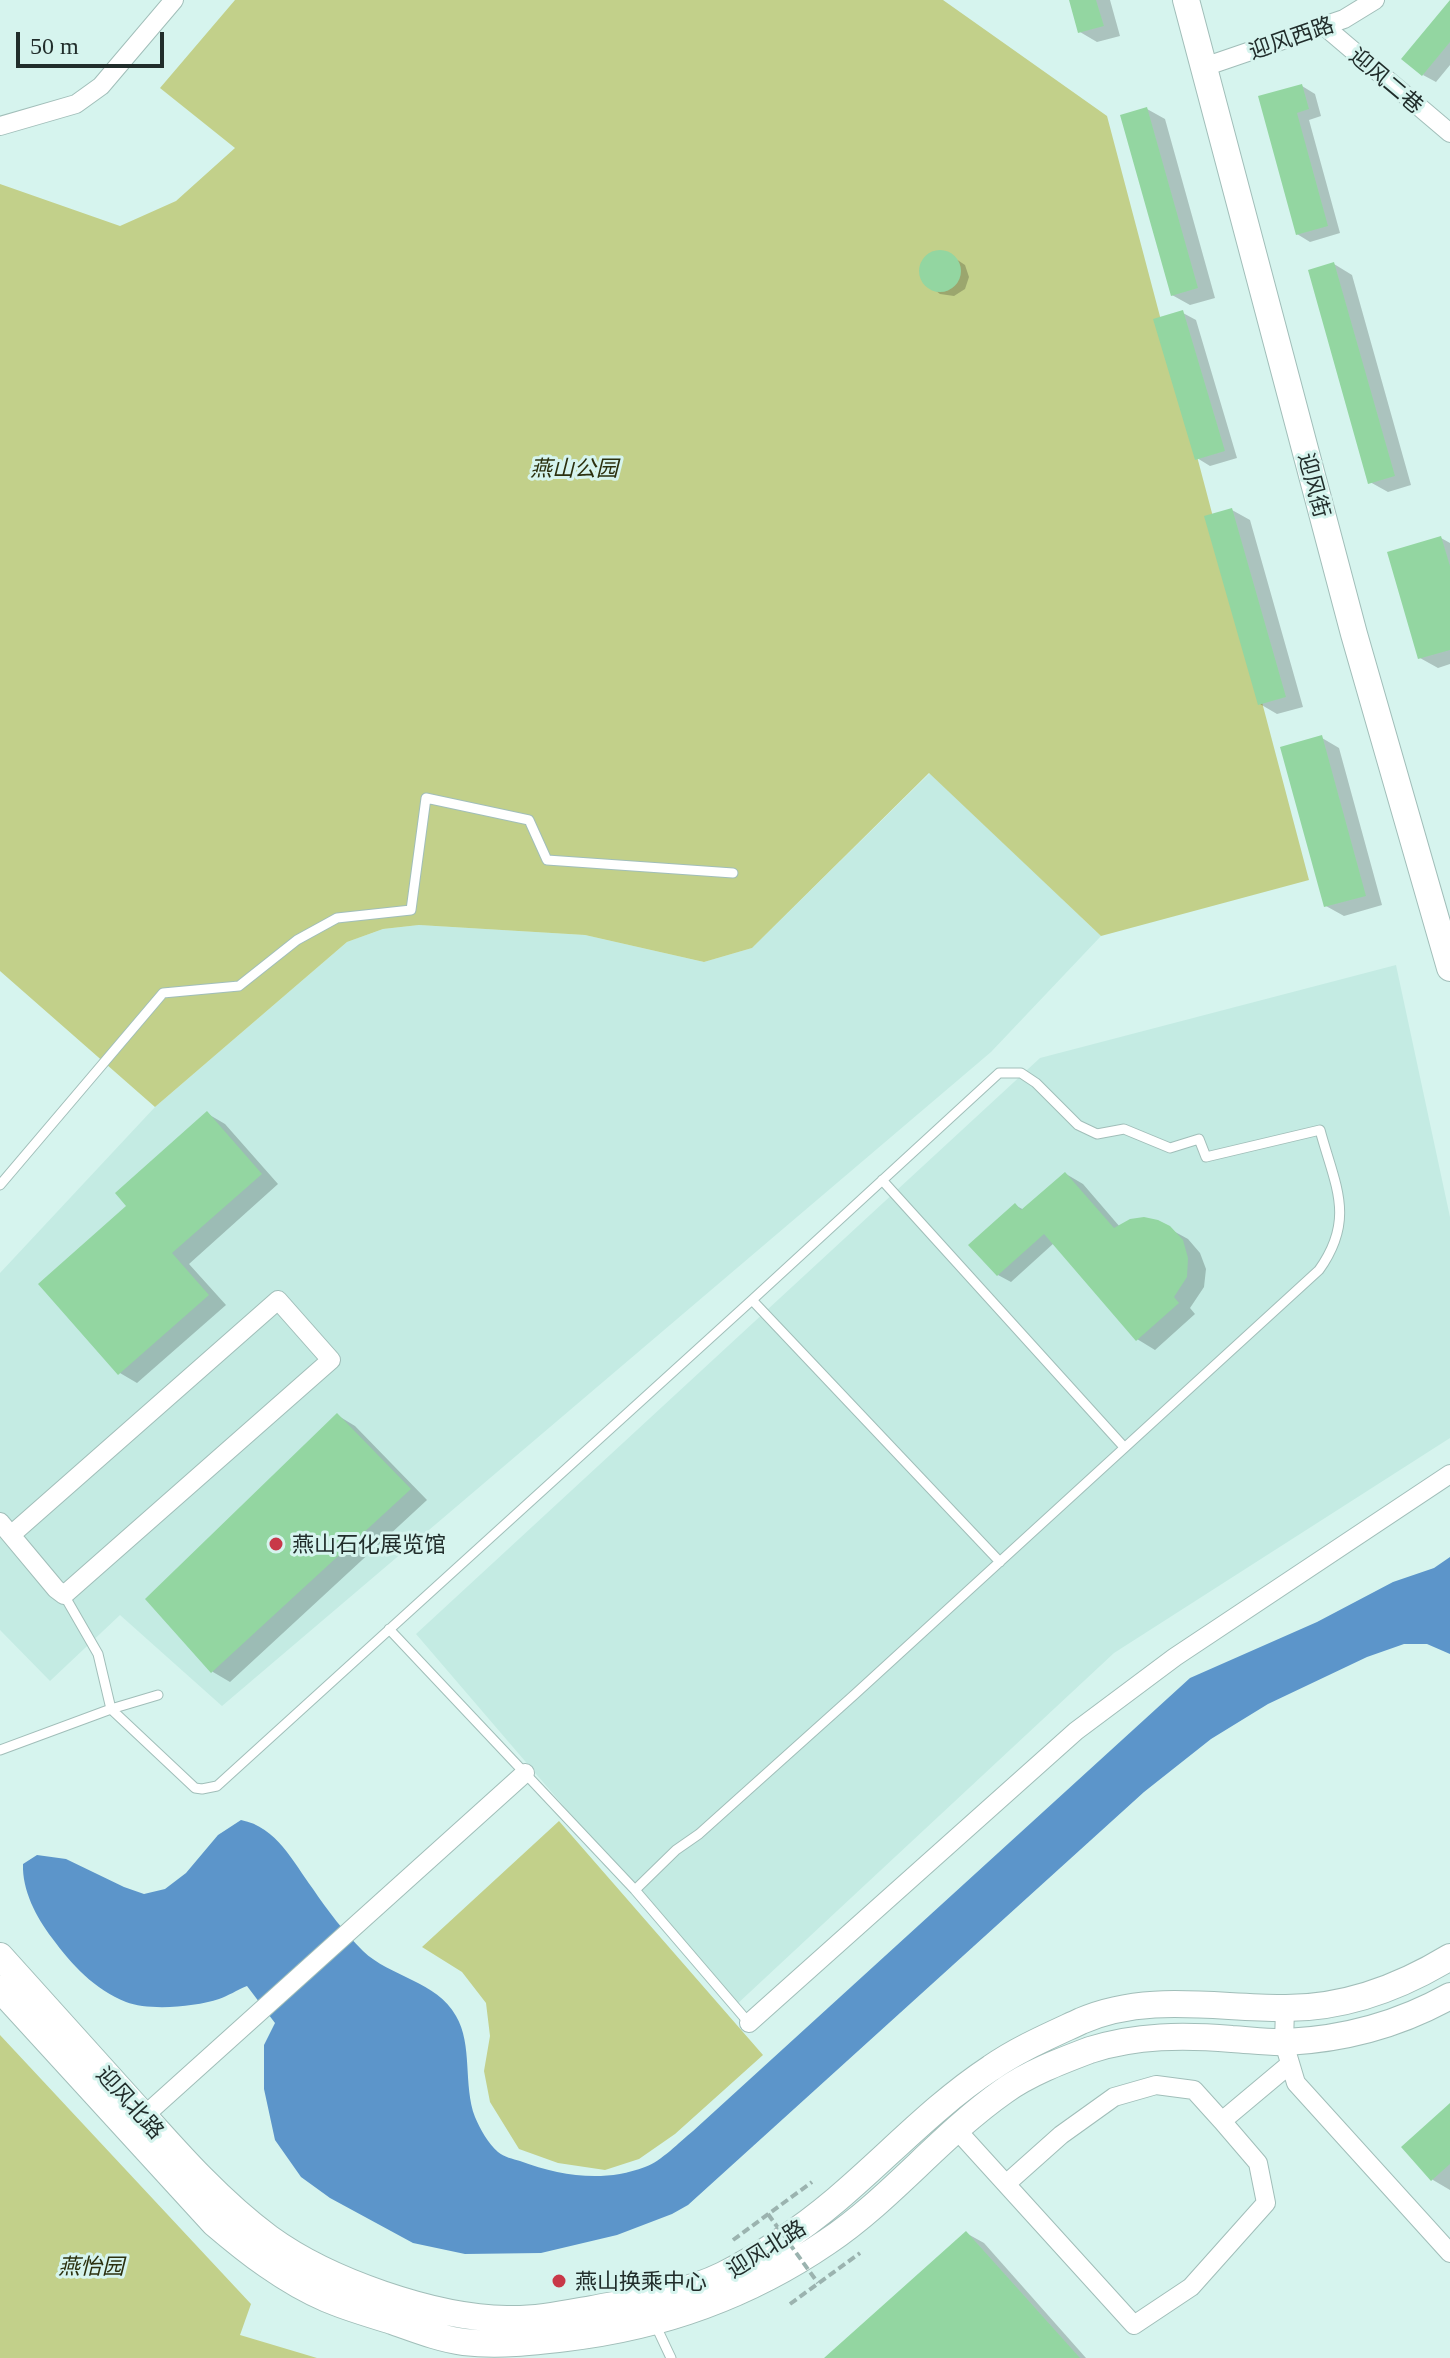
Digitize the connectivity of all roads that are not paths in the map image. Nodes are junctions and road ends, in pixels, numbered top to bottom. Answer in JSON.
{"nodes":[{"id":1,"x":174,"y":0,"type":"edge"},
{"id":2,"x":1186,"y":0,"type":"edge"},
{"id":3,"x":1375,"y":0,"type":"edge"},
{"id":4,"x":1324,"y":26,"type":"junction"},
{"id":5,"x":1204,"y":67,"type":"junction"},
{"id":6,"x":0,"y":126,"type":"edge"},
{"id":7,"x":1450,"y":133,"type":"edge"},
{"id":8,"x":733,"y":873,"type":"dead end"},
{"id":9,"x":1450,"y":968,"type":"edge"},
{"id":10,"x":882,"y":1180,"type":"junction"},
{"id":11,"x":0,"y":1185,"type":"edge"},
{"id":12,"x":752,"y":1300,"type":"junction"},
{"id":13,"x":1124,"y":1447,"type":"junction"},
{"id":14,"x":1450,"y":1474,"type":"edge"},
{"id":15,"x":6,"y":1529,"type":"edge"},
{"id":16,"x":1000,"y":1562,"type":"junction"},
{"id":17,"x":64,"y":1595,"type":"junction"},
{"id":18,"x":389,"y":1629,"type":"junction"},
{"id":19,"x":158,"y":1695,"type":"dead end"},
{"id":20,"x":111,"y":1709,"type":"junction"},
{"id":21,"x":0,"y":1750,"type":"edge"},
{"id":22,"x":525,"y":1773,"type":"junction"},
{"id":23,"x":635,"y":1890,"type":"junction"},
{"id":24,"x":0,"y":1956,"type":"edge"},
{"id":25,"x":1450,"y":1957,"type":"edge"},
{"id":26,"x":0,"y":1989,"type":"edge"},
{"id":27,"x":1450,"y":1996,"type":"edge"},
{"id":28,"x":1285,"y":2008,"type":"junction"},
{"id":29,"x":749,"y":2023,"type":"joint"},
{"id":30,"x":1287,"y":2054,"type":"junction"},
{"id":31,"x":144,"y":2116,"type":"junction"},
{"id":32,"x":1222,"y":2121,"type":"junction"},
{"id":33,"x":956,"y":2129,"type":"junction"},
{"id":34,"x":1006,"y":2184,"type":"junction"},
{"id":35,"x":1450,"y":2253,"type":"edge"},
{"id":36,"x":649,"y":2311,"type":"junction"},
{"id":37,"x":454,"y":2350,"type":"edge"},
{"id":38,"x":671,"y":2358,"type":"edge"}],
"edges":[{"from":1,"to":6,"type":"street"},
{"from":2,"to":5,"type":"street","name":"迎风街"},
{"from":3,"to":4,"type":"street","name":"迎风西路"},
{"from":4,"to":5,"type":"street","name":"迎风西路"},
{"from":4,"to":7,"type":"street","name":"迎风二巷"},
{"from":5,"to":9,"type":"street","name":"迎风街"},
{"from":8,"to":11,"type":"lane"},
{"from":10,"to":12,"type":"lane"},
{"from":10,"to":13,"type":"lane"},
{"from":10,"to":13,"type":"lane"},
{"from":12,"to":16,"type":"lane"},
{"from":12,"to":18,"type":"lane"},
{"from":13,"to":16,"type":"lane"},
{"from":14,"to":29,"type":"street"},
{"from":15,"to":17,"type":"street"},
{"from":15,"to":17,"type":"street"},
{"from":16,"to":23,"type":"lane"},
{"from":17,"to":20,"type":"lane"},
{"from":18,"to":20,"type":"lane"},
{"from":18,"to":22,"type":"lane"},
{"from":19,"to":20,"type":"lane"},
{"from":20,"to":21,"type":"lane"},
{"from":22,"to":23,"type":"lane"},
{"from":22,"to":31,"type":"street"},
{"from":23,"to":29,"type":"lane"},
{"from":24,"to":31,"type":"street","name":"迎风北路"},
{"from":25,"to":28,"type":"street","name":"迎风北路"},
{"from":26,"to":37,"type":"street"},
{"from":27,"to":30,"type":"street","name":"迎风北路"},
{"from":28,"to":30,"type":"street"},
{"from":28,"to":36,"type":"street","name":"迎风北路"},
{"from":30,"to":32,"type":"street"},
{"from":30,"to":33,"type":"street","name":"迎风北路"},
{"from":30,"to":35,"type":"street"},
{"from":31,"to":36,"type":"street","name":"迎风北路"},
{"from":32,"to":34,"type":"street"},
{"from":32,"to":34,"type":"street"},
{"from":33,"to":34,"type":"street"},
{"from":33,"to":36,"type":"street","name":"迎风北路"},
{"from":36,"to":37,"type":"street"},
{"from":36,"to":38,"type":"lane"}]}
